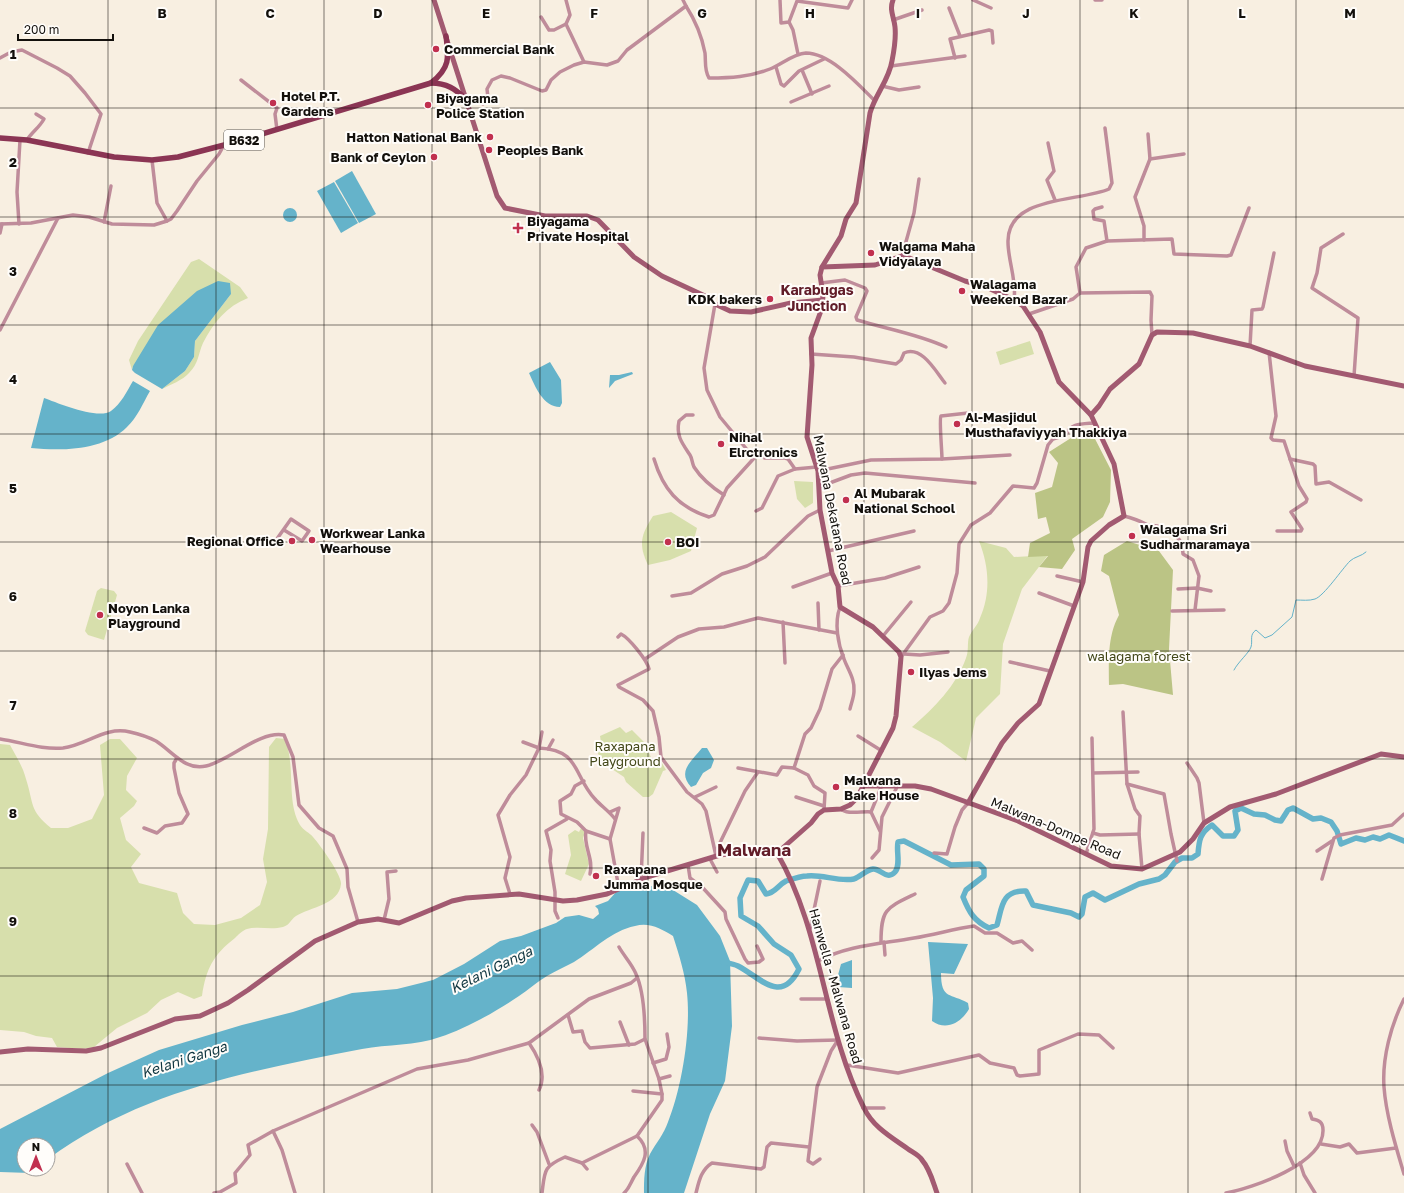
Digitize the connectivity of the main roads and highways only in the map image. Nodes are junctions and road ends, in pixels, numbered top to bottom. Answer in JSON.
{"nodes":[{"id":1,"x":446,"y":36,"type":"road end"},
{"id":2,"x":431,"y":83,"type":"junction"},
{"id":3,"x":466,"y":98,"type":"road end"},
{"id":4,"x":0,"y":138,"type":"edge"}],
"edges":[{"from":1,"to":2,"type":"main road"},
{"from":2,"to":3,"type":"main road","number":"B632"},
{"from":2,"to":4,"type":"main road","number":"B632"}]}
